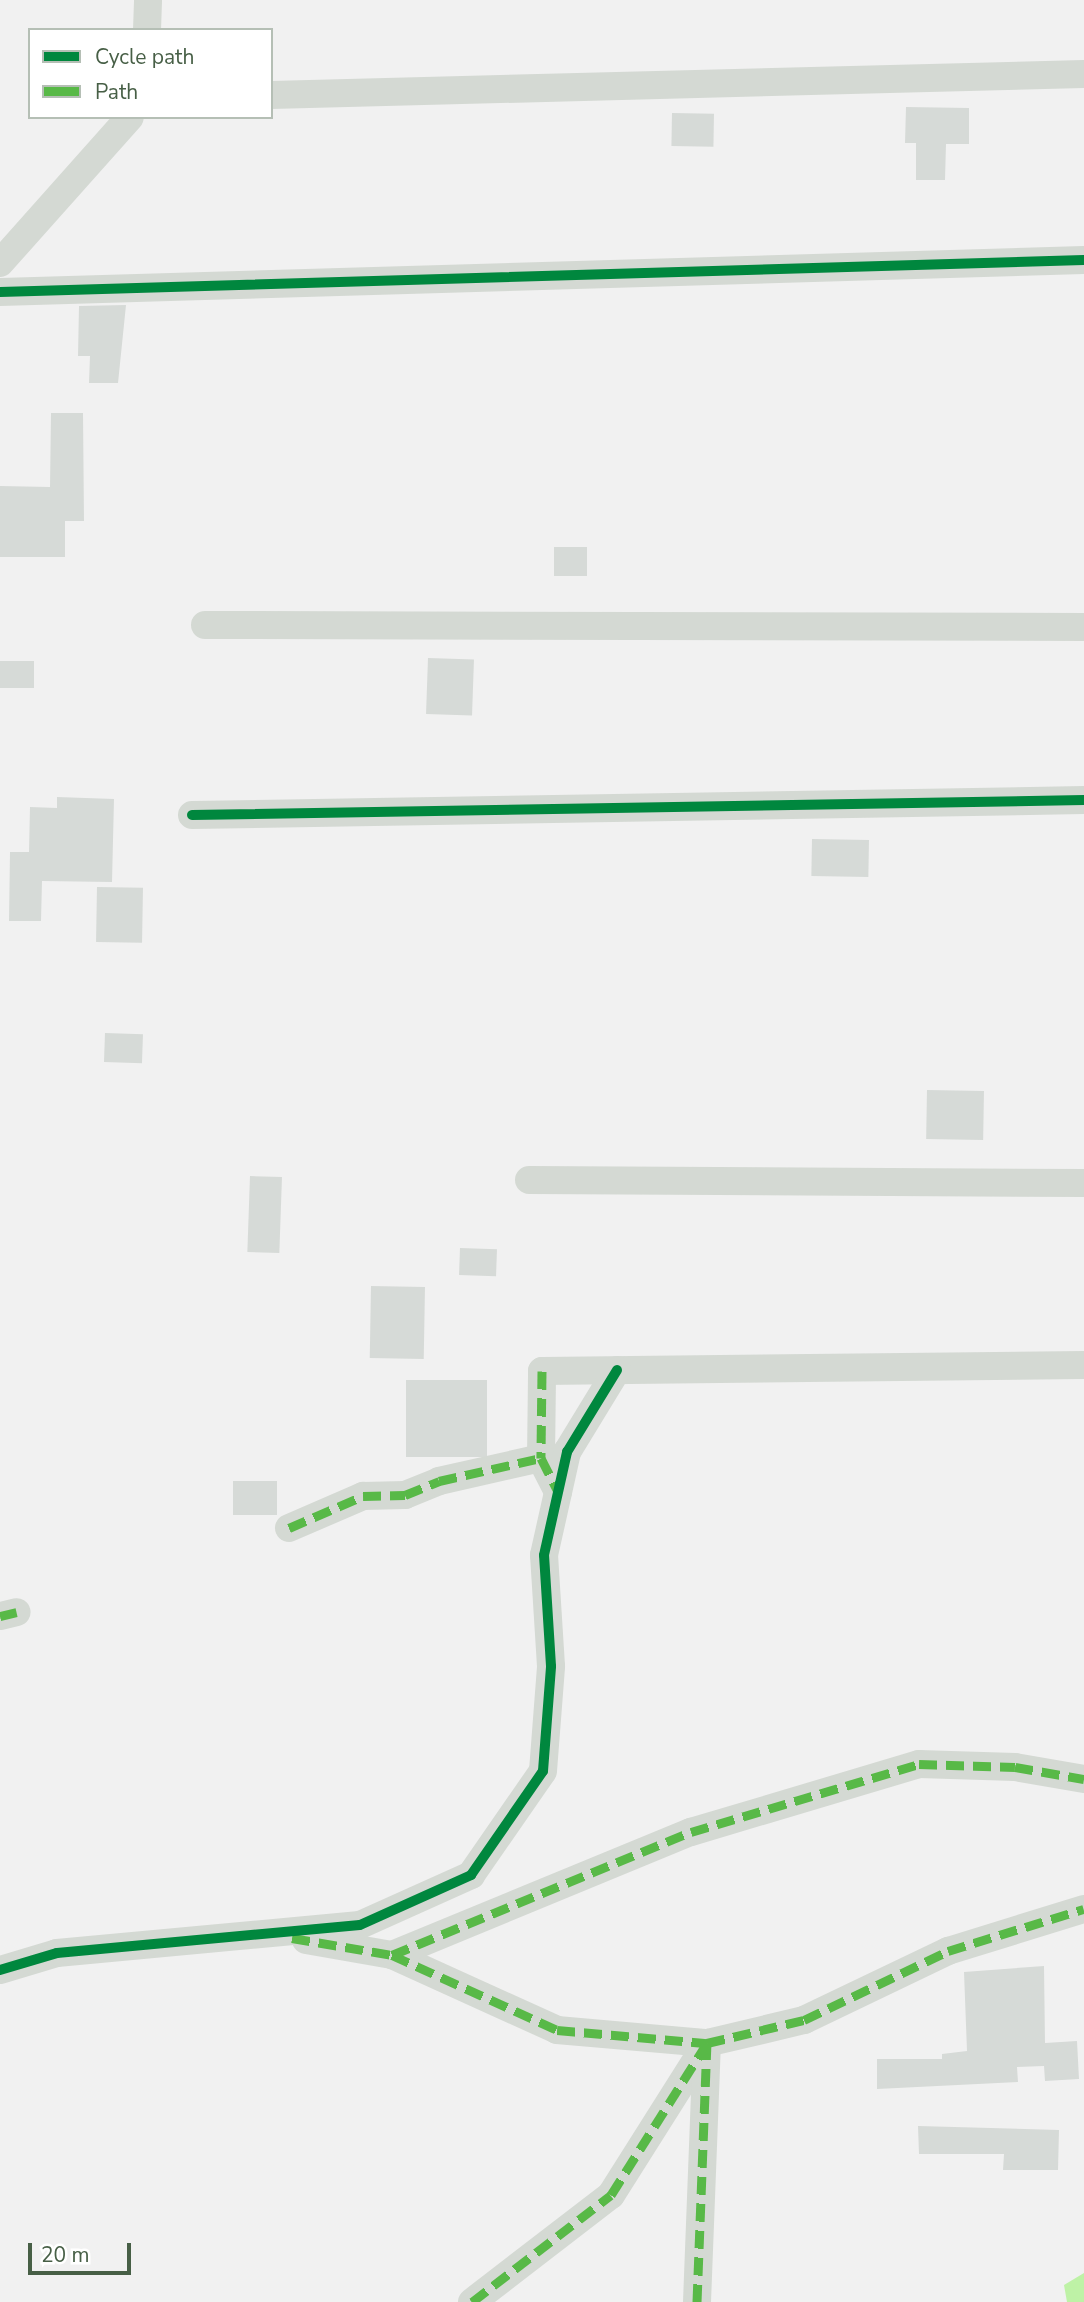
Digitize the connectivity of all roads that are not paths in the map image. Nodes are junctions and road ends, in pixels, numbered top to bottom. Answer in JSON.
{"nodes":[{"id":1,"x":148,"y":0,"type":"edge"},
{"id":2,"x":147,"y":28,"type":"edge"},
{"id":3,"x":1084,"y":74,"type":"edge"},
{"id":4,"x":273,"y":96,"type":"edge"},
{"id":5,"x":128,"y":119,"type":"edge"},
{"id":6,"x":1084,"y":260,"type":"edge"},
{"id":7,"x":0,"y":263,"type":"edge"},
{"id":8,"x":0,"y":292,"type":"edge"},
{"id":9,"x":205,"y":625,"type":"dead end"},
{"id":10,"x":1084,"y":626,"type":"edge"},
{"id":11,"x":1084,"y":800,"type":"edge"},
{"id":12,"x":192,"y":815,"type":"dead end"},
{"id":13,"x":529,"y":1181,"type":"dead end"},
{"id":14,"x":1084,"y":1183,"type":"edge"},
{"id":15,"x":1084,"y":1365,"type":"edge"},
{"id":16,"x":617,"y":1370,"type":"junction"},
{"id":17,"x":541,"y":1458,"type":"junction"},
{"id":18,"x":558,"y":1492,"type":"junction"},
{"id":19,"x":289,"y":1528,"type":"dead end"},
{"id":20,"x":1084,"y":1779,"type":"edge"},
{"id":21,"x":1084,"y":1909,"type":"edge"},
{"id":22,"x":268,"y":1934,"type":"junction"},
{"id":23,"x":392,"y":1955,"type":"junction"},
{"id":24,"x":0,"y":1970,"type":"edge"},
{"id":25,"x":707,"y":2043,"type":"junction"},
{"id":26,"x":471,"y":2302,"type":"edge"},
{"id":27,"x":697,"y":2302,"type":"edge"}],
"edges":[{"from":1,"to":2,"type":"street"},
{"from":3,"to":4,"type":"street"},
{"from":5,"to":7,"type":"street"},
{"from":6,"to":8,"type":"street"},
{"from":9,"to":10,"type":"street"},
{"from":11,"to":12,"type":"street"},
{"from":13,"to":14,"type":"street"},
{"from":15,"to":16,"type":"street"},
{"from":16,"to":17,"type":"street"},
{"from":16,"to":18,"type":"street"},
{"from":17,"to":18,"type":"street"},
{"from":17,"to":19,"type":"street"},
{"from":18,"to":22,"type":"street"},
{"from":20,"to":23,"type":"street"},
{"from":21,"to":25,"type":"street"},
{"from":22,"to":23,"type":"street"},
{"from":22,"to":24,"type":"street"},
{"from":23,"to":25,"type":"street"},
{"from":25,"to":26,"type":"street"},
{"from":25,"to":27,"type":"street"}]}
